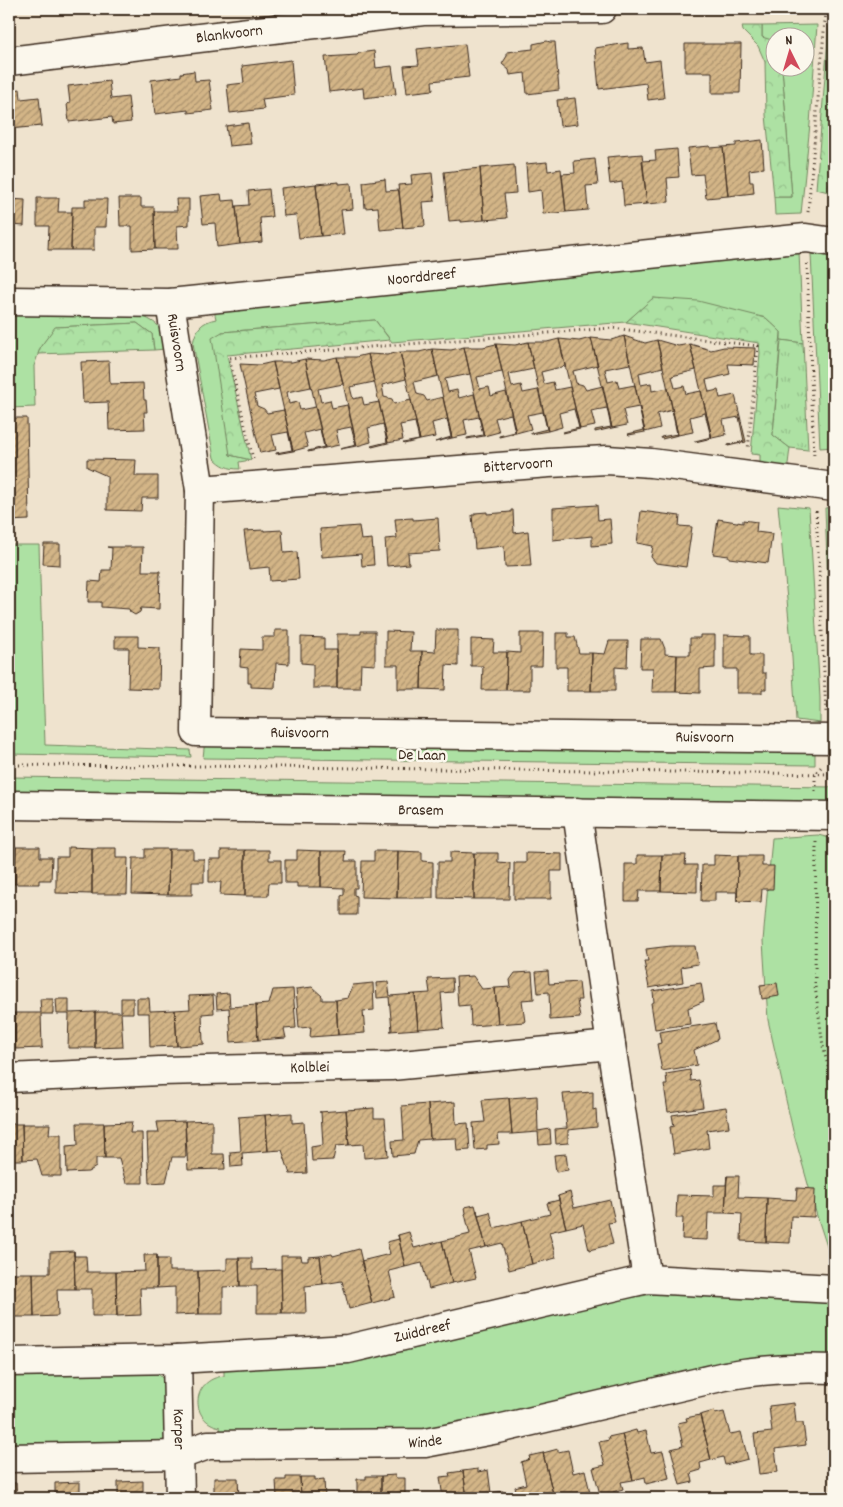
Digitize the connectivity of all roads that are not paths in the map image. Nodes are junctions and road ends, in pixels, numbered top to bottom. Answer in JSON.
{"nodes":[{"id":1,"x":602,"y":9,"type":"edge"},
{"id":2,"x":9,"y":60,"type":"edge"},
{"id":3,"x":834,"y":242,"type":"edge"},
{"id":4,"x":9,"y":301,"type":"edge"},
{"id":5,"x":170,"y":303,"type":"junction"},
{"id":6,"x":825,"y":486,"type":"edge"},
{"id":7,"x":200,"y":490,"type":"junction"},
{"id":8,"x":831,"y":739,"type":"edge"},
{"id":9,"x":9,"y":805,"type":"edge"},
{"id":10,"x":577,"y":812,"type":"junction"},
{"id":11,"x":825,"y":816,"type":"edge"},
{"id":12,"x":611,"y":1045,"type":"junction"},
{"id":13,"x":9,"y":1078,"type":"edge"},
{"id":14,"x":647,"y":1279,"type":"junction"},
{"id":15,"x":834,"y":1289,"type":"edge"},
{"id":16,"x":177,"y":1359,"type":"junction"},
{"id":17,"x":9,"y":1362,"type":"edge"},
{"id":18,"x":834,"y":1369,"type":"edge"},
{"id":19,"x":180,"y":1455,"type":"junction"},
{"id":20,"x":9,"y":1458,"type":"edge"},
{"id":21,"x":180,"y":1498,"type":"edge"}],
"edges":[{"from":1,"to":2,"type":"street","name":"Blankvoorn"},
{"from":3,"to":5,"type":"street","name":"Noorddreef"},
{"from":4,"to":5,"type":"street","name":"Noorddreef"},
{"from":5,"to":7,"type":"street","name":"Ruisvoorn"},
{"from":6,"to":7,"type":"street","name":"Bittervoorn"},
{"from":7,"to":8,"type":"street","name":"Ruisvoorn"},
{"from":9,"to":10,"type":"street","name":"Brasem"},
{"from":10,"to":11,"type":"street","name":"Brasem"},
{"from":10,"to":12,"type":"street"},
{"from":12,"to":13,"type":"street","name":"Kolblei"},
{"from":12,"to":14,"type":"street"},
{"from":14,"to":15,"type":"street","name":"Zuiddreef"},
{"from":14,"to":16,"type":"street","name":"Zuiddreef"},
{"from":16,"to":17,"type":"street","name":"Zuiddreef"},
{"from":16,"to":19,"type":"street","name":"Karper"},
{"from":18,"to":19,"type":"street","name":"Winde"},
{"from":19,"to":20,"type":"street","name":"Winde"},
{"from":19,"to":21,"type":"street","name":"Karper"}]}
